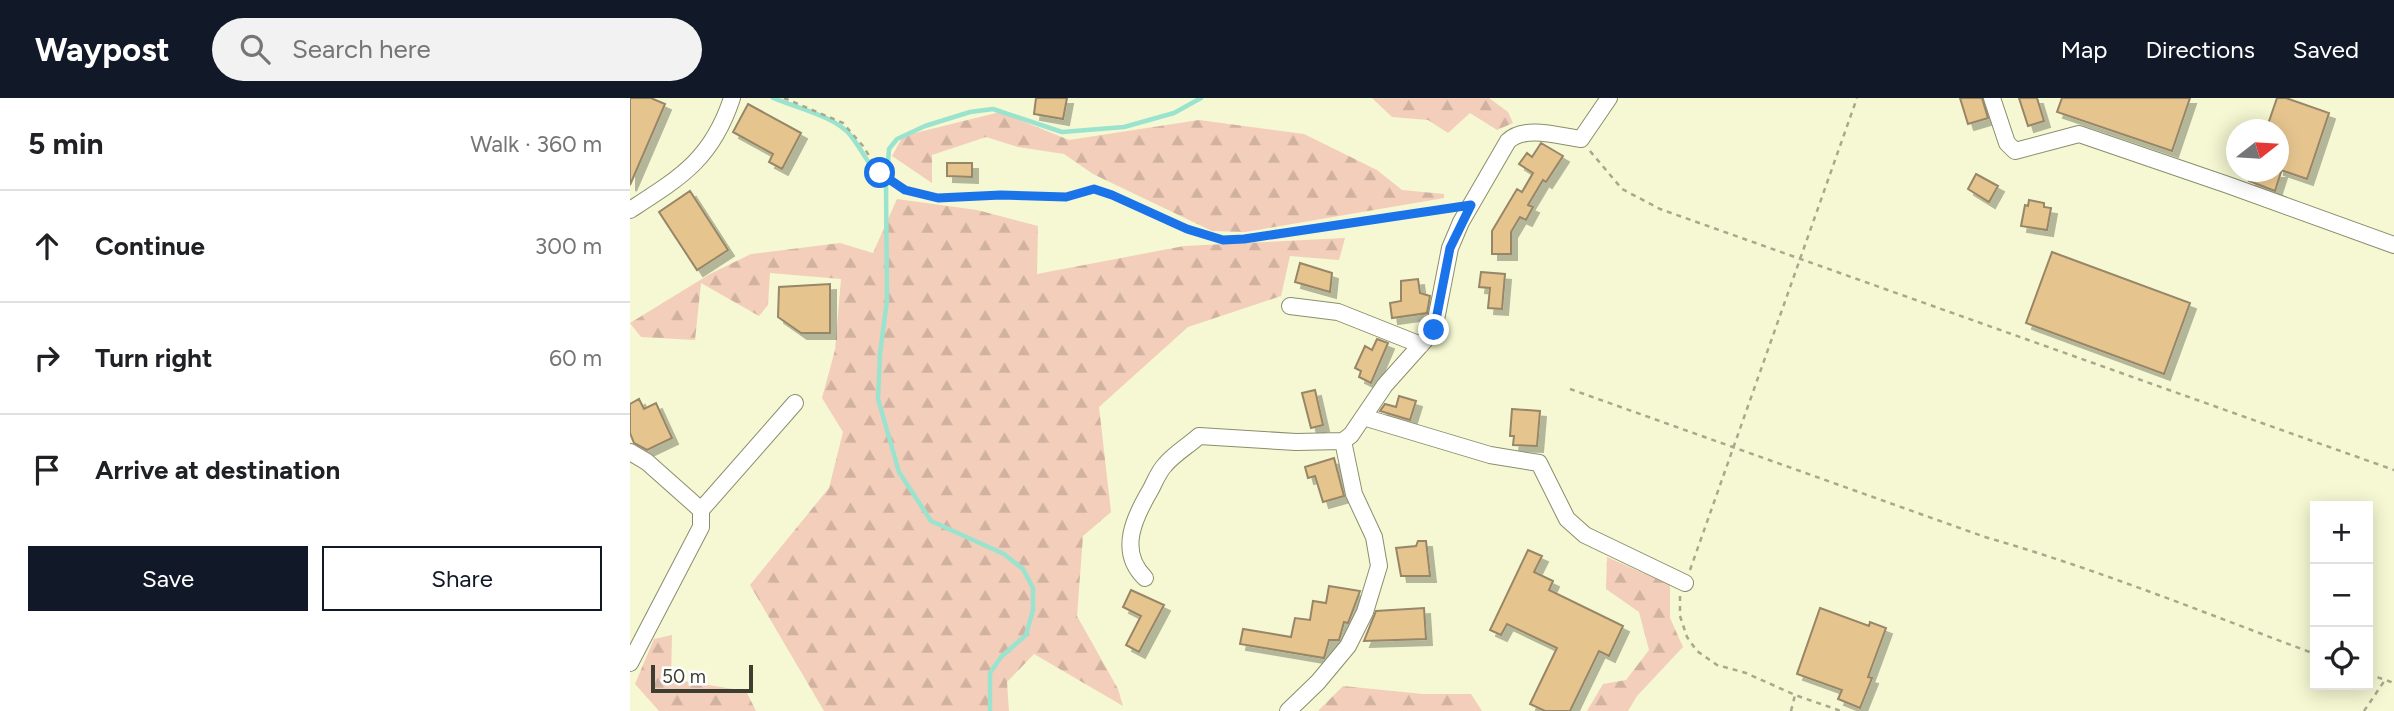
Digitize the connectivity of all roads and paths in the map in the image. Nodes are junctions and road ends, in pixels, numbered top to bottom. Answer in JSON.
{"nodes":[{"id":1,"x":732,"y":98,"type":"edge"},
{"id":2,"x":784,"y":98,"type":"edge"},
{"id":3,"x":1609,"y":98,"type":"edge"},
{"id":4,"x":1857,"y":98,"type":"edge"},
{"id":5,"x":1992,"y":98,"type":"edge"},
{"id":6,"x":1581,"y":139,"type":"junction"},
{"id":7,"x":1471,"y":205,"type":"junction"},
{"id":8,"x":630,"y":210,"type":"edge"},
{"id":9,"x":2394,"y":245,"type":"edge"},
{"id":10,"x":1800,"y":259,"type":"junction"},
{"id":11,"x":1290,"y":306,"type":"dead end"},
{"id":12,"x":1421,"y":345,"type":"junction"},
{"id":13,"x":1570,"y":389,"type":"dead end"},
{"id":14,"x":795,"y":403,"type":"dead end"},
{"id":15,"x":1363,"y":418,"type":"junction"},
{"id":16,"x":1343,"y":441,"type":"junction"},
{"id":17,"x":1734,"y":446,"type":"junction"},
{"id":18,"x":630,"y":452,"type":"edge"},
{"id":19,"x":2394,"y":470,"type":"edge"},
{"id":20,"x":701,"y":510,"type":"junction"},
{"id":21,"x":1145,"y":578,"type":"dead end"},
{"id":22,"x":1685,"y":583,"type":"junction"},
{"id":23,"x":2310,"y":652,"type":"edge"},
{"id":24,"x":630,"y":663,"type":"edge"},
{"id":25,"x":2373,"y":676,"type":"edge"},
{"id":26,"x":2385,"y":680,"type":"junction"},
{"id":27,"x":2394,"y":683,"type":"edge"},
{"id":28,"x":1795,"y":695,"type":"junction"},
{"id":29,"x":1288,"y":711,"type":"edge"},
{"id":30,"x":1791,"y":711,"type":"edge"},
{"id":31,"x":1841,"y":711,"type":"edge"},
{"id":32,"x":2364,"y":711,"type":"edge"}],
"edges":[{"from":1,"to":8,"type":"street"},
{"from":2,"to":7,"type":"path"},
{"from":3,"to":6,"type":"street"},
{"from":4,"to":10,"type":"path"},
{"from":5,"to":9,"type":"street"},
{"from":6,"to":7,"type":"street"},
{"from":6,"to":10,"type":"path"},
{"from":7,"to":12,"type":"street"},
{"from":10,"to":17,"type":"path"},
{"from":10,"to":19,"type":"path"},
{"from":11,"to":12,"type":"street"},
{"from":12,"to":15,"type":"street"},
{"from":13,"to":17,"type":"path"},
{"from":14,"to":20,"type":"street"},
{"from":15,"to":16,"type":"street"},
{"from":15,"to":22,"type":"street"},
{"from":16,"to":21,"type":"street"},
{"from":16,"to":29,"type":"street"},
{"from":17,"to":22,"type":"path"},
{"from":17,"to":23,"type":"path"},
{"from":18,"to":20,"type":"street"},
{"from":20,"to":24,"type":"street"},
{"from":22,"to":28,"type":"path"},
{"from":25,"to":26,"type":"path"},
{"from":26,"to":27,"type":"path"},
{"from":26,"to":32,"type":"path"},
{"from":28,"to":30,"type":"path"},
{"from":28,"to":31,"type":"path"}]}
